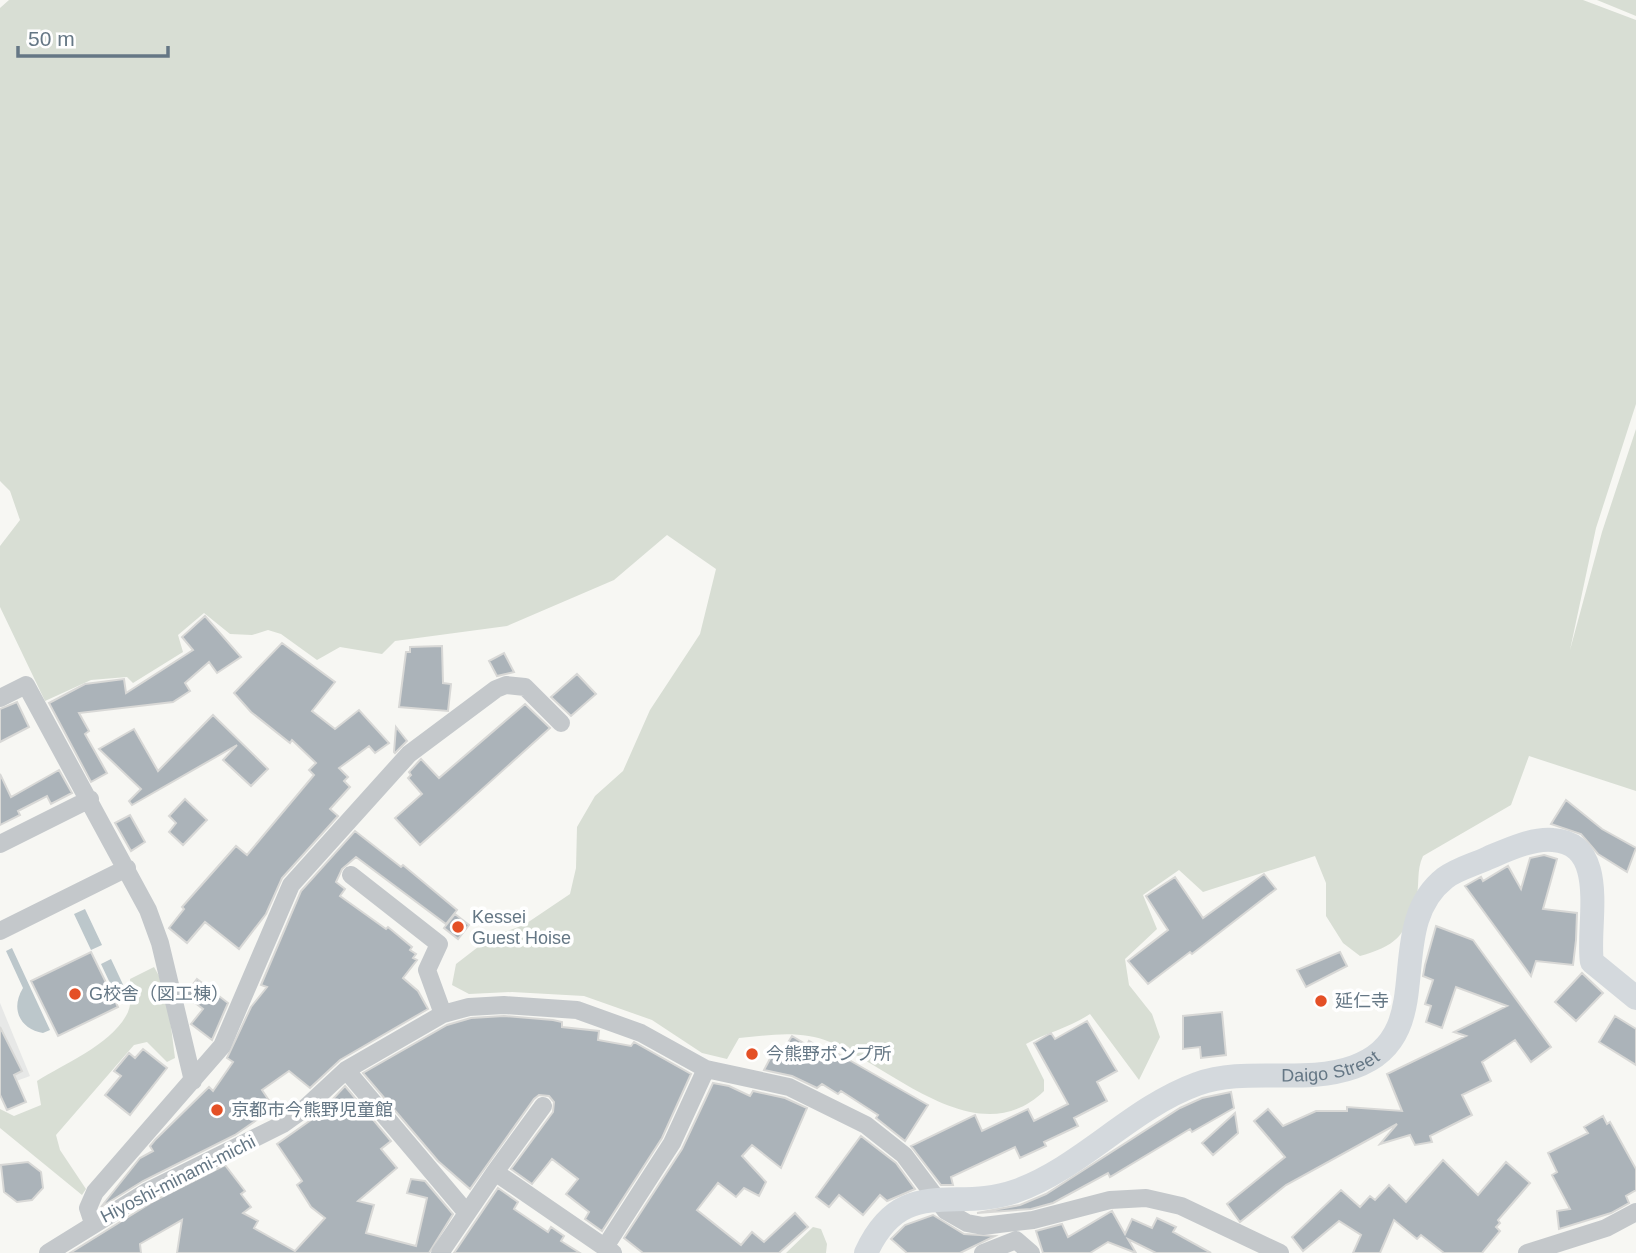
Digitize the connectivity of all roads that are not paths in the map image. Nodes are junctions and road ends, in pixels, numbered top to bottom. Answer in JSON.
{"nodes":[{"id":1,"x":0,"y":698,"type":"edge"},
{"id":2,"x":561,"y":723,"type":"dead end"},
{"id":3,"x":90,"y":799,"type":"junction"},
{"id":4,"x":0,"y":844,"type":"edge"},
{"id":5,"x":127,"y":868,"type":"junction"},
{"id":6,"x":351,"y":875,"type":"dead end"},
{"id":7,"x":0,"y":931,"type":"edge"},
{"id":8,"x":1636,"y":998,"type":"edge"},
{"id":9,"x":443,"y":1014,"type":"junction"},
{"id":10,"x":706,"y":1069,"type":"junction"},
{"id":11,"x":346,"y":1070,"type":"junction"},
{"id":12,"x":192,"y":1081,"type":"junction"},
{"id":13,"x":543,"y":1106,"type":"dead end"},
{"id":14,"x":495,"y":1172,"type":"junction"},
{"id":15,"x":935,"y":1199,"type":"junction"},
{"id":16,"x":466,"y":1212,"type":"junction"},
{"id":17,"x":1636,"y":1212,"type":"edge"},
{"id":18,"x":93,"y":1223,"type":"junction"},
{"id":19,"x":609,"y":1250,"type":"edge"},
{"id":20,"x":48,"y":1253,"type":"edge"},
{"id":21,"x":440,"y":1253,"type":"edge"},
{"id":22,"x":866,"y":1253,"type":"edge"},
{"id":23,"x":983,"y":1253,"type":"edge"},
{"id":24,"x":1031,"y":1253,"type":"edge"},
{"id":25,"x":1280,"y":1253,"type":"edge"},
{"id":26,"x":1527,"y":1253,"type":"edge"}],
"edges":[{"from":1,"to":3,"type":"street"},
{"from":2,"to":12,"type":"street"},
{"from":3,"to":4,"type":"street"},
{"from":3,"to":5,"type":"street"},
{"from":5,"to":7,"type":"street"},
{"from":5,"to":12,"type":"street"},
{"from":6,"to":9,"type":"street"},
{"from":8,"to":15,"type":"main road","name":"Daigo Street"},
{"from":9,"to":10,"type":"street","name":"Hiyoshi-minami-michi"},
{"from":9,"to":11,"type":"street","name":"Hiyoshi-minami-michi"},
{"from":10,"to":15,"type":"street","name":"Hiyoshi-minami-michi"},
{"from":10,"to":19,"type":"street"},
{"from":11,"to":16,"type":"street"},
{"from":11,"to":18,"type":"street","name":"Hiyoshi-minami-michi"},
{"from":12,"to":18,"type":"street"},
{"from":13,"to":14,"type":"street"},
{"from":14,"to":16,"type":"street"},
{"from":14,"to":19,"type":"street"},
{"from":15,"to":22,"type":"main road","name":"Daigo Street"},
{"from":15,"to":25,"type":"street","name":"Hiyoshi-minami-michi"},
{"from":16,"to":21,"type":"street"},
{"from":17,"to":26,"type":"street"},
{"from":18,"to":20,"type":"street","name":"Hiyoshi-minami-michi"},
{"from":23,"to":24,"type":"street"}]}
